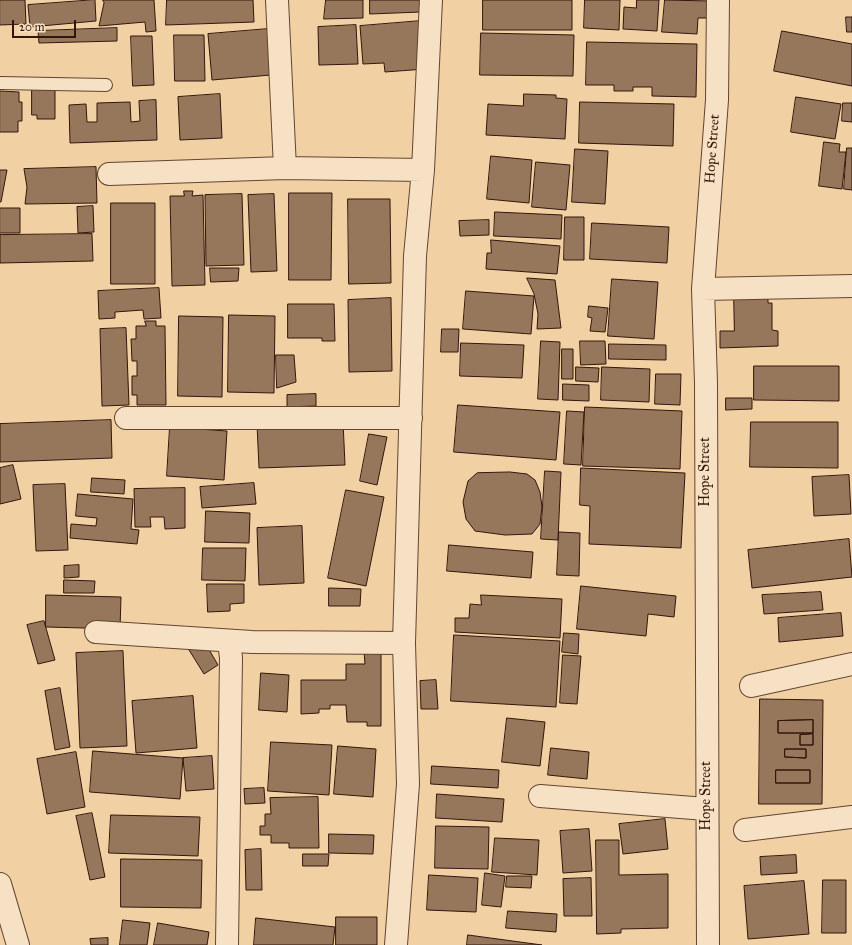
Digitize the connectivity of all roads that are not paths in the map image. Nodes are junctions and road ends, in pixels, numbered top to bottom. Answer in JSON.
{"nodes":[{"id":1,"x":277,"y":0,"type":"edge"},
{"id":2,"x":431,"y":0,"type":"edge"},
{"id":3,"x":718,"y":0,"type":"edge"},
{"id":4,"x":0,"y":83,"type":"edge"},
{"id":5,"x":106,"y":86,"type":"dead end"},
{"id":6,"x":285,"y":168,"type":"junction"},
{"id":7,"x":423,"y":170,"type":"junction"},
{"id":8,"x":109,"y":174,"type":"dead end"},
{"id":9,"x":852,"y":286,"type":"edge"},
{"id":10,"x":704,"y":289,"type":"junction"},
{"id":11,"x":126,"y":418,"type":"dead end"},
{"id":12,"x":411,"y":418,"type":"junction"},
{"id":13,"x":96,"y":632,"type":"dead end"},
{"id":14,"x":229,"y":641,"type":"junction"},
{"id":15,"x":404,"y":643,"type":"junction"},
{"id":16,"x":852,"y":664,"type":"edge"},
{"id":17,"x":752,"y":686,"type":"dead end"},
{"id":18,"x":540,"y":796,"type":"dead end"},
{"id":19,"x":706,"y":808,"type":"junction"},
{"id":20,"x":852,"y":817,"type":"edge"},
{"id":21,"x":745,"y":830,"type":"dead end"},
{"id":22,"x":0,"y":884,"type":"edge"},
{"id":23,"x":18,"y":945,"type":"edge"},
{"id":24,"x":228,"y":945,"type":"edge"},
{"id":25,"x":396,"y":945,"type":"edge"},
{"id":26,"x":708,"y":945,"type":"edge"}],
"edges":[{"from":1,"to":6,"type":"street"},
{"from":2,"to":7,"type":"street"},
{"from":3,"to":10,"type":"street","name":"Hope Street"},
{"from":4,"to":5,"type":"lane"},
{"from":6,"to":7,"type":"street"},
{"from":6,"to":8,"type":"street"},
{"from":7,"to":12,"type":"street"},
{"from":9,"to":10,"type":"street"},
{"from":10,"to":19,"type":"street","name":"Hope Street"},
{"from":11,"to":12,"type":"street"},
{"from":12,"to":15,"type":"street"},
{"from":13,"to":14,"type":"street"},
{"from":14,"to":15,"type":"street"},
{"from":14,"to":24,"type":"street"},
{"from":15,"to":25,"type":"street"},
{"from":16,"to":17,"type":"street"},
{"from":18,"to":19,"type":"street"},
{"from":19,"to":26,"type":"street","name":"Hope Street"},
{"from":20,"to":21,"type":"street"},
{"from":22,"to":23,"type":"street"}]}
